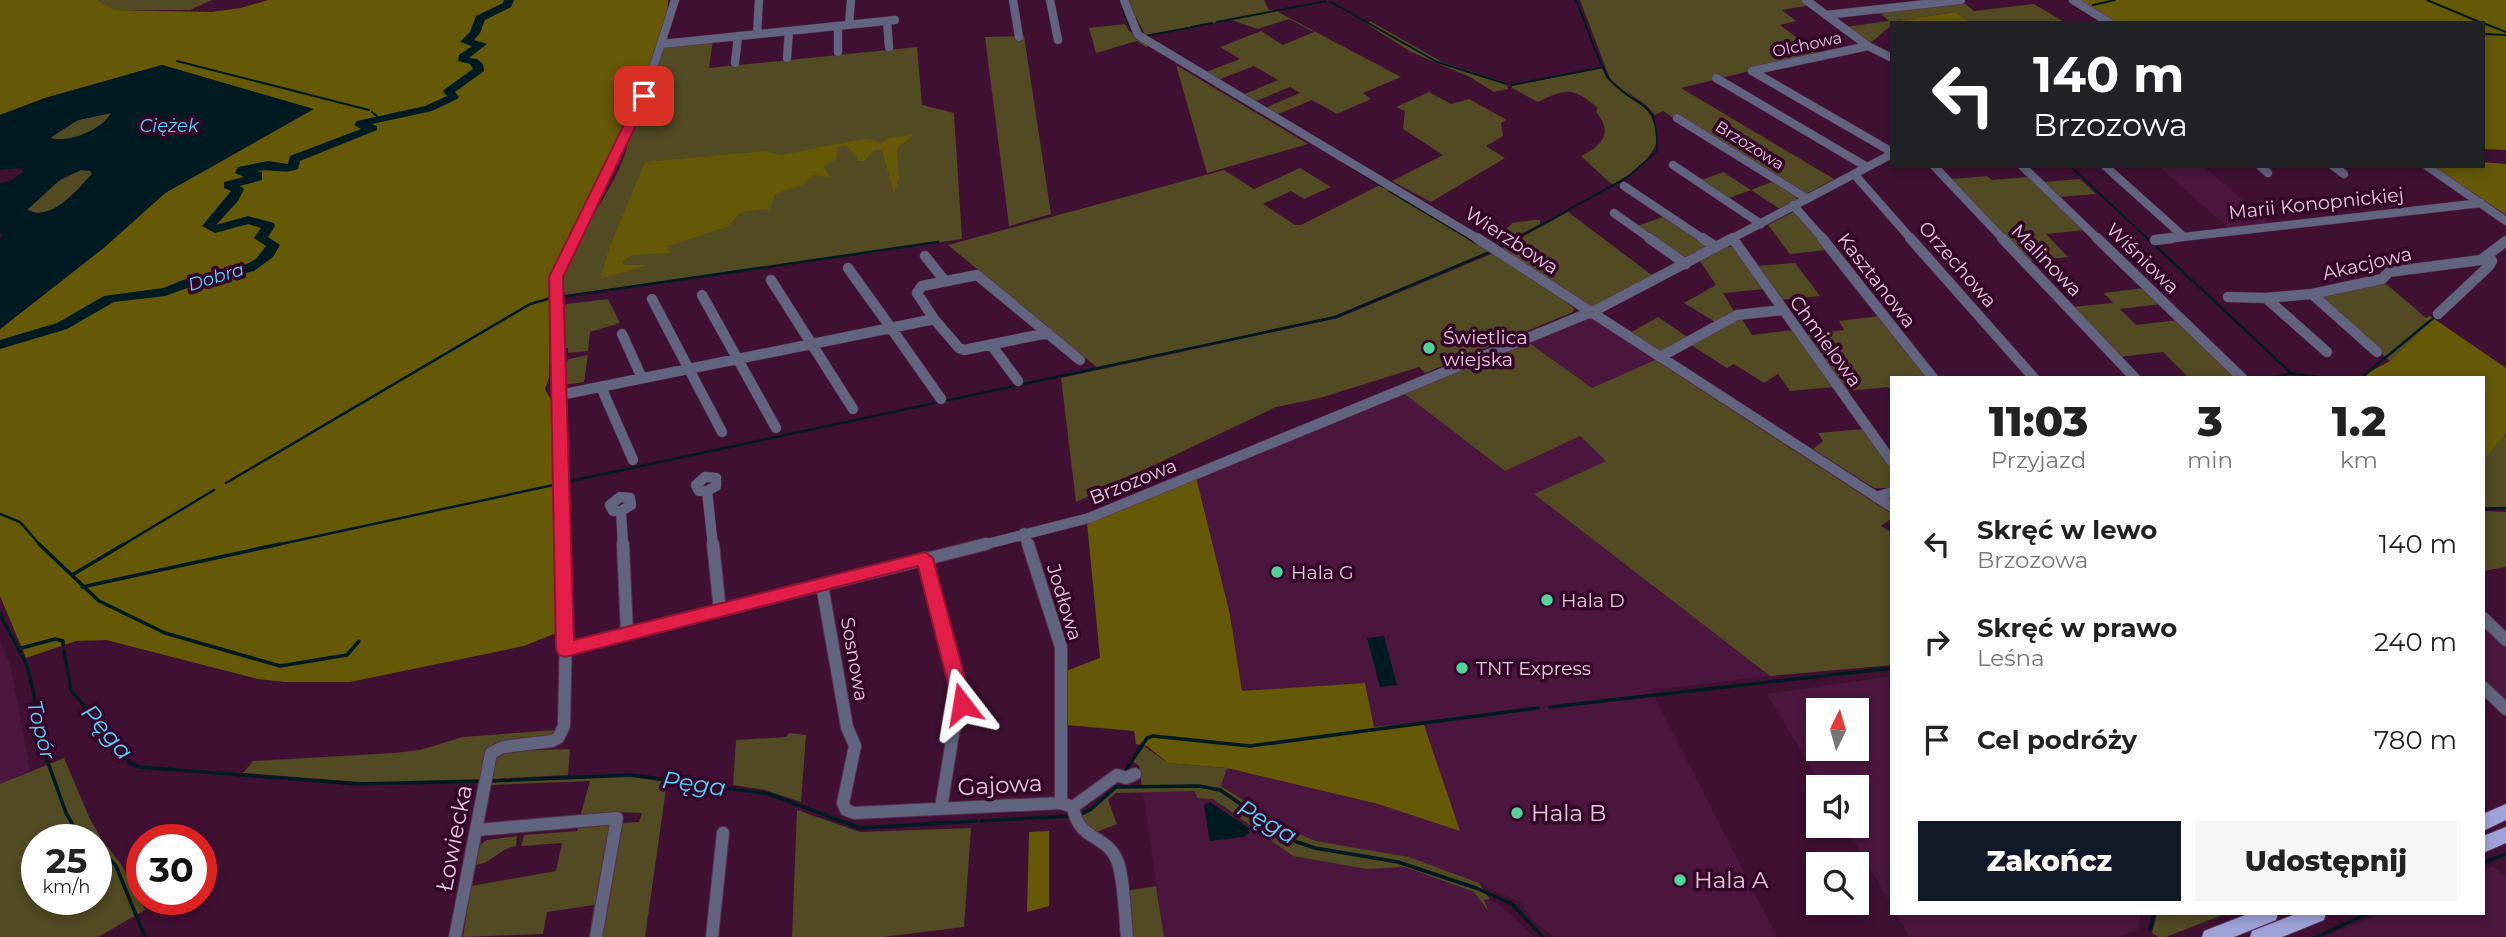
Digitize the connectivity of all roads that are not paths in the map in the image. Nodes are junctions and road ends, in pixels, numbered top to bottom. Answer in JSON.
{"nodes":[{"id":1,"x":675,"y":0,"type":"edge"},
{"id":2,"x":759,"y":0,"type":"edge"},
{"id":3,"x":851,"y":0,"type":"edge"},
{"id":4,"x":1013,"y":0,"type":"edge"},
{"id":5,"x":1050,"y":0,"type":"edge"},
{"id":6,"x":1124,"y":0,"type":"edge"},
{"id":7,"x":1806,"y":0,"type":"edge"},
{"id":8,"x":1961,"y":0,"type":"edge"},
{"id":9,"x":2073,"y":0,"type":"edge"},
{"id":10,"x":1826,"y":15,"type":"junction"},
{"id":11,"x":2107,"y":21,"type":"edge"},
{"id":12,"x":849,"y":25,"type":"junction"},
{"id":13,"x":838,"y":26,"type":"junction"},
{"id":14,"x":789,"y":31,"type":"junction"},
{"id":15,"x":757,"y":34,"type":"junction"},
{"id":16,"x":737,"y":36,"type":"junction"},
{"id":17,"x":1019,"y":37,"type":"dead end"},
{"id":18,"x":1058,"y":40,"type":"dead end"},
{"id":19,"x":662,"y":44,"type":"junction"},
{"id":20,"x":1868,"y":46,"type":"junction"},
{"id":21,"x":889,"y":47,"type":"dead end"},
{"id":22,"x":838,"y":52,"type":"dead end"},
{"id":23,"x":1890,"y":57,"type":"edge"},
{"id":24,"x":787,"y":58,"type":"dead end"},
{"id":25,"x":735,"y":63,"type":"dead end"},
{"id":26,"x":1716,"y":78,"type":"dead end"},
{"id":27,"x":1677,"y":118,"type":"dead end"},
{"id":28,"x":1890,"y":152,"type":"edge"},
{"id":29,"x":1890,"y":154,"type":"edge"},
{"id":30,"x":1673,"y":165,"type":"dead end"},
{"id":31,"x":1867,"y":167,"type":"junction"},
{"id":32,"x":1936,"y":168,"type":"edge"},
{"id":33,"x":2024,"y":168,"type":"edge"},
{"id":34,"x":2107,"y":168,"type":"edge"},
{"id":35,"x":2262,"y":168,"type":"edge"},
{"id":36,"x":2336,"y":168,"type":"edge"},
{"id":37,"x":2430,"y":168,"type":"edge"},
{"id":38,"x":2268,"y":173,"type":"dead end"},
{"id":39,"x":1854,"y":174,"type":"junction"},
{"id":40,"x":2344,"y":174,"type":"dead end"},
{"id":41,"x":1624,"y":186,"type":"dead end"},
{"id":42,"x":1806,"y":198,"type":"junction"},
{"id":43,"x":2481,"y":203,"type":"junction"},
{"id":44,"x":1793,"y":205,"type":"junction"},
{"id":45,"x":1614,"y":213,"type":"dead end"},
{"id":46,"x":2506,"y":221,"type":"edge"},
{"id":47,"x":1761,"y":224,"type":"junction"},
{"id":48,"x":2183,"y":236,"type":"junction"},
{"id":49,"x":1733,"y":239,"type":"junction"},
{"id":50,"x":2155,"y":240,"type":"dead end"},
{"id":51,"x":2506,"y":241,"type":"edge"},
{"id":52,"x":1716,"y":247,"type":"junction"},
{"id":53,"x":2489,"y":255,"type":"junction"},
{"id":54,"x":925,"y":256,"type":"dead end"},
{"id":55,"x":1686,"y":264,"type":"junction"},
{"id":56,"x":848,"y":268,"type":"dead end"},
{"id":57,"x":771,"y":279,"type":"dead end"},
{"id":58,"x":945,"y":281,"type":"junction"},
{"id":59,"x":2312,"y":294,"type":"junction"},
{"id":60,"x":702,"y":295,"type":"dead end"},
{"id":61,"x":2228,"y":297,"type":"dead end"},
{"id":62,"x":2266,"y":298,"type":"junction"},
{"id":63,"x":653,"y":299,"type":"dead end"},
{"id":64,"x":1783,"y":310,"type":"junction"},
{"id":65,"x":1591,"y":312,"type":"junction"},
{"id":66,"x":2438,"y":314,"type":"dead end"},
{"id":67,"x":934,"y":319,"type":"junction"},
{"id":68,"x":891,"y":328,"type":"junction"},
{"id":69,"x":1048,"y":333,"type":"junction"},
{"id":70,"x":622,"y":334,"type":"dead end"},
{"id":71,"x":812,"y":343,"type":"junction"},
{"id":72,"x":992,"y":346,"type":"junction"},
{"id":73,"x":2327,"y":352,"type":"dead end"},
{"id":74,"x":2377,"y":352,"type":"dead end"},
{"id":75,"x":736,"y":358,"type":"junction"},
{"id":76,"x":1660,"y":358,"type":"junction"},
{"id":77,"x":1080,"y":360,"type":"dead end"},
{"id":78,"x":688,"y":368,"type":"junction"},
{"id":79,"x":1931,"y":376,"type":"edge"},
{"id":80,"x":2033,"y":376,"type":"edge"},
{"id":81,"x":2134,"y":376,"type":"edge"},
{"id":82,"x":2241,"y":376,"type":"edge"},
{"id":83,"x":642,"y":378,"type":"junction"},
{"id":84,"x":1018,"y":381,"type":"dead end"},
{"id":85,"x":601,"y":387,"type":"junction"},
{"id":86,"x":559,"y":395,"type":"junction"},
{"id":87,"x":941,"y":399,"type":"dead end"},
{"id":88,"x":853,"y":409,"type":"dead end"},
{"id":89,"x":776,"y":428,"type":"dead end"},
{"id":90,"x":722,"y":432,"type":"dead end"},
{"id":91,"x":633,"y":460,"type":"dead end"},
{"id":92,"x":1890,"y":460,"type":"edge"},
{"id":93,"x":707,"y":491,"type":"dead end"},
{"id":94,"x":1890,"y":492,"type":"edge"},
{"id":95,"x":1876,"y":496,"type":"junction"},
{"id":96,"x":1890,"y":506,"type":"edge"},
{"id":97,"x":621,"y":511,"type":"dead end"},
{"id":98,"x":1024,"y":534,"type":"junction"},
{"id":99,"x":925,"y":558,"type":"junction"},
{"id":100,"x":822,"y":585,"type":"junction"},
{"id":101,"x":720,"y":611,"type":"junction"},
{"id":102,"x":2485,"y":620,"type":"edge"},
{"id":103,"x":627,"y":634,"type":"junction"},
{"id":104,"x":2506,"y":640,"type":"edge"},
{"id":105,"x":565,"y":650,"type":"junction"},
{"id":106,"x":2485,"y":689,"type":"edge"},
{"id":107,"x":2506,"y":709,"type":"edge"},
{"id":108,"x":1063,"y":725,"type":"joint"},
{"id":109,"x":854,"y":739,"type":"joint"},
{"id":110,"x":1126,"y":776,"type":"dead end"},
{"id":111,"x":941,"y":808,"type":"junction"},
{"id":112,"x":1070,"y":810,"type":"junction"},
{"id":113,"x":2506,"y":812,"type":"edge"},
{"id":114,"x":2485,"y":822,"type":"edge"},
{"id":115,"x":477,"y":830,"type":"junction"},
{"id":116,"x":723,"y":833,"type":"dead end"},
{"id":117,"x":2506,"y":835,"type":"edge"},
{"id":118,"x":2485,"y":844,"type":"edge"},
{"id":119,"x":2266,"y":915,"type":"edge"},
{"id":120,"x":2314,"y":915,"type":"edge"},
{"id":121,"x":456,"y":937,"type":"edge"},
{"id":122,"x":596,"y":937,"type":"edge"},
{"id":123,"x":712,"y":937,"type":"edge"},
{"id":124,"x":1128,"y":937,"type":"edge"},
{"id":125,"x":2211,"y":937,"type":"edge"},
{"id":126,"x":2259,"y":937,"type":"edge"}],
"edges":[{"from":1,"to":19,"type":"street"},
{"from":2,"to":15,"type":"street"},
{"from":3,"to":12,"type":"street"},
{"from":4,"to":17,"type":"street"},
{"from":5,"to":18,"type":"street"},
{"from":6,"to":65,"type":"street","name":"Wierzbowa"},
{"from":7,"to":10,"type":"street"},
{"from":8,"to":10,"type":"street"},
{"from":9,"to":11,"type":"street"},
{"from":10,"to":20,"type":"street"},
{"from":12,"to":13,"type":"street"},
{"from":12,"to":21,"type":"street"},
{"from":13,"to":14,"type":"street"},
{"from":13,"to":22,"type":"street"},
{"from":14,"to":15,"type":"street"},
{"from":14,"to":24,"type":"street"},
{"from":15,"to":16,"type":"street"},
{"from":16,"to":19,"type":"street"},
{"from":16,"to":25,"type":"street"},
{"from":19,"to":86,"type":"street"},
{"from":20,"to":23,"type":"street"},
{"from":20,"to":28,"type":"street","name":"Olchowa"},
{"from":26,"to":31,"type":"street"},
{"from":27,"to":42,"type":"street","name":"Brzozowa"},
{"from":29,"to":31,"type":"street","name":"Brzozowa"},
{"from":30,"to":47,"type":"street"},
{"from":31,"to":39,"type":"street","name":"Brzozowa"},
{"from":32,"to":81,"type":"street","name":"Malinowa"},
{"from":33,"to":82,"type":"street","name":"Wiśniowa"},
{"from":34,"to":48,"type":"street"},
{"from":35,"to":38,"type":"street"},
{"from":36,"to":40,"type":"street"},
{"from":37,"to":43,"type":"street"},
{"from":39,"to":42,"type":"street","name":"Brzozowa"},
{"from":39,"to":80,"type":"street","name":"Orzechowa"},
{"from":41,"to":52,"type":"street"},
{"from":42,"to":44,"type":"street","name":"Brzozowa"},
{"from":43,"to":46,"type":"street"},
{"from":43,"to":48,"type":"street","name":"Marii Konopnickiej"},
{"from":44,"to":47,"type":"street","name":"Brzozowa"},
{"from":44,"to":79,"type":"street","name":"Kasztanowa"},
{"from":45,"to":55,"type":"street"},
{"from":47,"to":49,"type":"street","name":"Brzozowa"},
{"from":48,"to":50,"type":"street","name":"Marii Konopnickiej"},
{"from":49,"to":52,"type":"street","name":"Brzozowa"},
{"from":49,"to":64,"type":"street","name":"Chmielowa"},
{"from":51,"to":53,"type":"street","name":"Akacjowa"},
{"from":52,"to":55,"type":"street","name":"Brzozowa"},
{"from":53,"to":59,"type":"street","name":"Akacjowa"},
{"from":53,"to":66,"type":"street"},
{"from":54,"to":58,"type":"street"},
{"from":55,"to":65,"type":"street","name":"Brzozowa"},
{"from":56,"to":68,"type":"street"},
{"from":57,"to":71,"type":"street"},
{"from":58,"to":67,"type":"street"},
{"from":58,"to":69,"type":"street"},
{"from":59,"to":62,"type":"street","name":"Akacjowa"},
{"from":59,"to":74,"type":"street","name":"Akacjowa"},
{"from":60,"to":75,"type":"street"},
{"from":61,"to":62,"type":"street","name":"Akacjowa"},
{"from":62,"to":73,"type":"street"},
{"from":63,"to":78,"type":"street"},
{"from":64,"to":76,"type":"street"},
{"from":64,"to":92,"type":"street","name":"Chmielowa"},
{"from":65,"to":76,"type":"street","name":"Wierzbowa"},
{"from":65,"to":98,"type":"street","name":"Brzozowa"},
{"from":67,"to":68,"type":"street"},
{"from":67,"to":72,"type":"street"},
{"from":68,"to":71,"type":"street"},
{"from":68,"to":87,"type":"street"},
{"from":69,"to":72,"type":"street"},
{"from":69,"to":77,"type":"street"},
{"from":70,"to":83,"type":"street"},
{"from":71,"to":75,"type":"street"},
{"from":71,"to":88,"type":"street"},
{"from":72,"to":84,"type":"street"},
{"from":75,"to":78,"type":"street"},
{"from":75,"to":89,"type":"street"},
{"from":76,"to":95,"type":"street","name":"Wierzbowa"},
{"from":78,"to":83,"type":"street"},
{"from":78,"to":90,"type":"street"},
{"from":83,"to":85,"type":"street"},
{"from":85,"to":86,"type":"street"},
{"from":85,"to":91,"type":"street"},
{"from":86,"to":105,"type":"street"},
{"from":93,"to":101,"type":"street"},
{"from":94,"to":95,"type":"street"},
{"from":95,"to":96,"type":"street","name":"Wierzbowa"},
{"from":97,"to":103,"type":"street"},
{"from":98,"to":99,"type":"street","name":"Brzozowa"},
{"from":98,"to":108,"type":"street","name":"Jodłowa"},
{"from":99,"to":100,"type":"street","name":"Brzozowa"},
{"from":99,"to":111,"type":"street","name":"Gajowa"},
{"from":100,"to":101,"type":"street","name":"Brzozowa"},
{"from":100,"to":109,"type":"street","name":"Sosnowa"},
{"from":101,"to":103,"type":"street","name":"Brzozowa"},
{"from":102,"to":104,"type":"street"},
{"from":103,"to":105,"type":"street","name":"Brzozowa"},
{"from":105,"to":115,"type":"street","name":"Łowiecka"},
{"from":106,"to":107,"type":"street"},
{"from":108,"to":112,"type":"street","name":"Gajowa"},
{"from":109,"to":111,"type":"street","name":"Gajowa"},
{"from":110,"to":112,"type":"street"},
{"from":111,"to":112,"type":"street","name":"Gajowa"},
{"from":112,"to":124,"type":"street"},
{"from":113,"to":114,"type":"main road"},
{"from":115,"to":121,"type":"street","name":"Łowiecka"},
{"from":115,"to":122,"type":"street"},
{"from":116,"to":123,"type":"street"},
{"from":117,"to":118,"type":"main road"},
{"from":119,"to":125,"type":"main road"},
{"from":120,"to":126,"type":"main road"}]}
